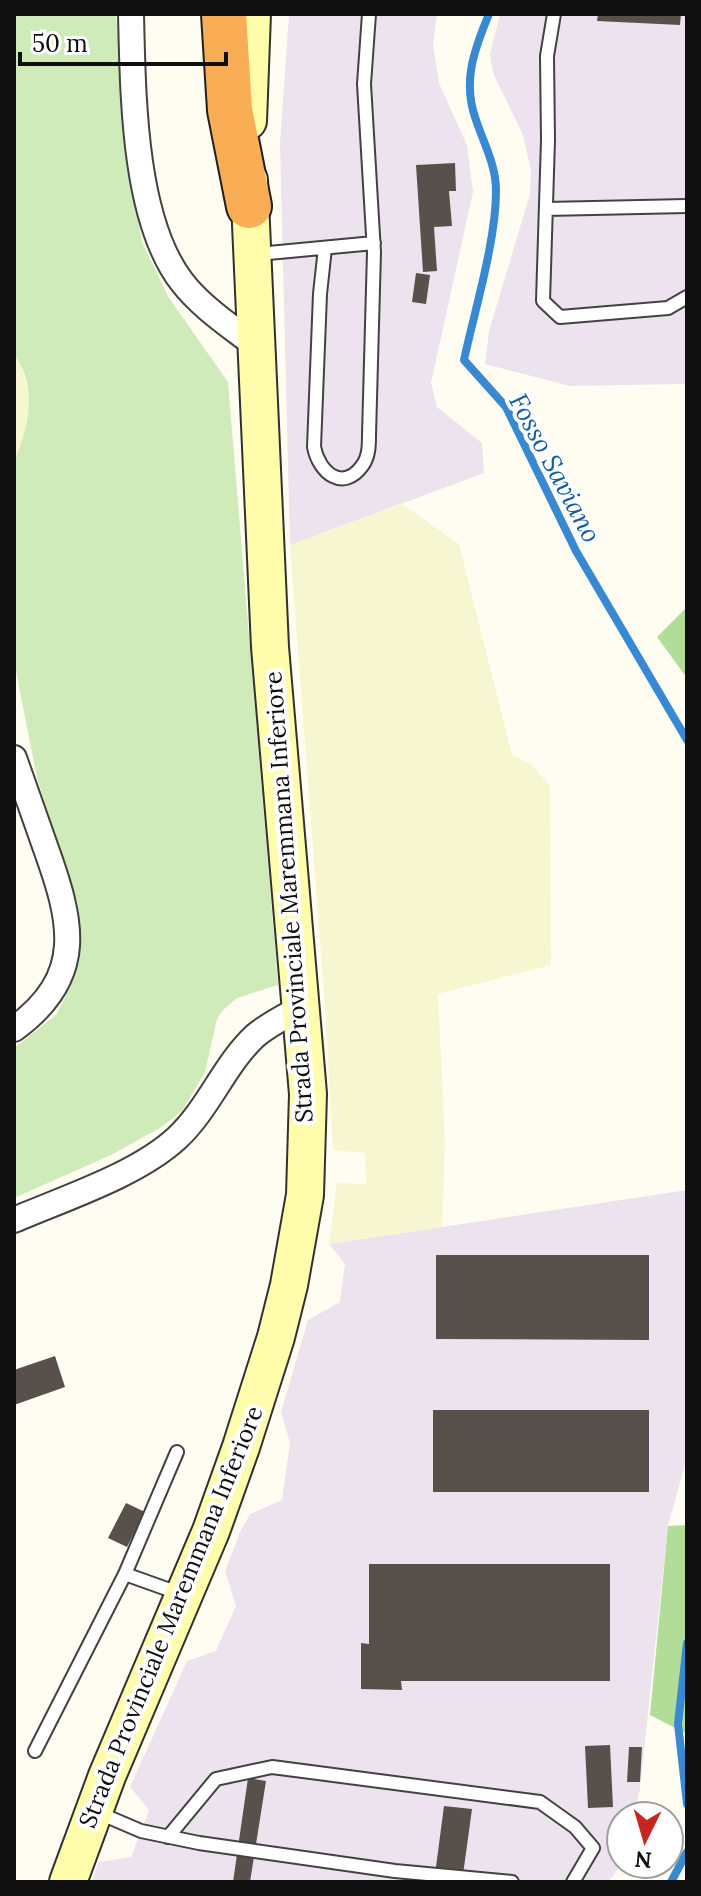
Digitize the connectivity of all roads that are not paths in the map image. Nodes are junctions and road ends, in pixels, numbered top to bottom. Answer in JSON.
{"nodes":[{"id":1,"x":131,"y":14,"type":"edge"},
{"id":2,"x":224,"y":14,"type":"edge"},
{"id":3,"x":252,"y":14,"type":"edge"},
{"id":4,"x":369,"y":14,"type":"edge"},
{"id":5,"x":554,"y":14,"type":"edge"},
{"id":6,"x":249,"y":206,"type":"junction"},
{"id":7,"x":687,"y":206,"type":"edge"},
{"id":8,"x":546,"y":209,"type":"junction"},
{"id":9,"x":374,"y":243,"type":"junction"},
{"id":10,"x":325,"y":248,"type":"junction"},
{"id":11,"x":253,"y":255,"type":"junction"},
{"id":12,"x":687,"y":297,"type":"edge"},
{"id":13,"x":257,"y":347,"type":"junction"},
{"id":14,"x":14,"y":758,"type":"edge"},
{"id":15,"x":302,"y":1007,"type":"junction"},
{"id":16,"x":14,"y":1029,"type":"edge"},
{"id":17,"x":14,"y":1220,"type":"edge"},
{"id":18,"x":177,"y":1452,"type":"dead end"},
{"id":19,"x":125,"y":1574,"type":"junction"},
{"id":20,"x":184,"y":1595,"type":"junction"},
{"id":21,"x":35,"y":1751,"type":"dead end"},
{"id":22,"x":94,"y":1811,"type":"junction"},
{"id":23,"x":168,"y":1837,"type":"junction"},
{"id":24,"x":68,"y":1882,"type":"edge"},
{"id":25,"x":512,"y":1882,"type":"edge"},
{"id":26,"x":573,"y":1882,"type":"edge"}],
"edges":[{"from":1,"to":13,"type":"street"},
{"from":2,"to":6,"type":"highway"},
{"from":3,"to":6,"type":"main road","name":"Strada Provinciale Maremmana Inferiore"},
{"from":4,"to":9,"type":"lane"},
{"from":5,"to":8,"type":"lane"},
{"from":6,"to":11,"type":"main road","name":"Strada Provinciale Maremmana Inferiore"},
{"from":7,"to":8,"type":"lane"},
{"from":8,"to":12,"type":"lane"},
{"from":9,"to":10,"type":"lane"},
{"from":9,"to":10,"type":"lane"},
{"from":10,"to":11,"type":"lane"},
{"from":11,"to":13,"type":"main road","name":"Strada Provinciale Maremmana Inferiore"},
{"from":13,"to":15,"type":"main road","name":"Strada Provinciale Maremmana Inferiore"},
{"from":14,"to":16,"type":"street"},
{"from":15,"to":17,"type":"street"},
{"from":15,"to":20,"type":"main road","name":"Strada Provinciale Maremmana Inferiore"},
{"from":18,"to":19,"type":"lane"},
{"from":19,"to":20,"type":"lane"},
{"from":19,"to":21,"type":"lane"},
{"from":20,"to":22,"type":"main road","name":"Strada Provinciale Maremmana Inferiore"},
{"from":22,"to":23,"type":"lane"},
{"from":22,"to":24,"type":"main road","name":"Strada Provinciale Maremmana Inferiore"},
{"from":23,"to":25,"type":"lane"},
{"from":23,"to":26,"type":"lane"}]}
